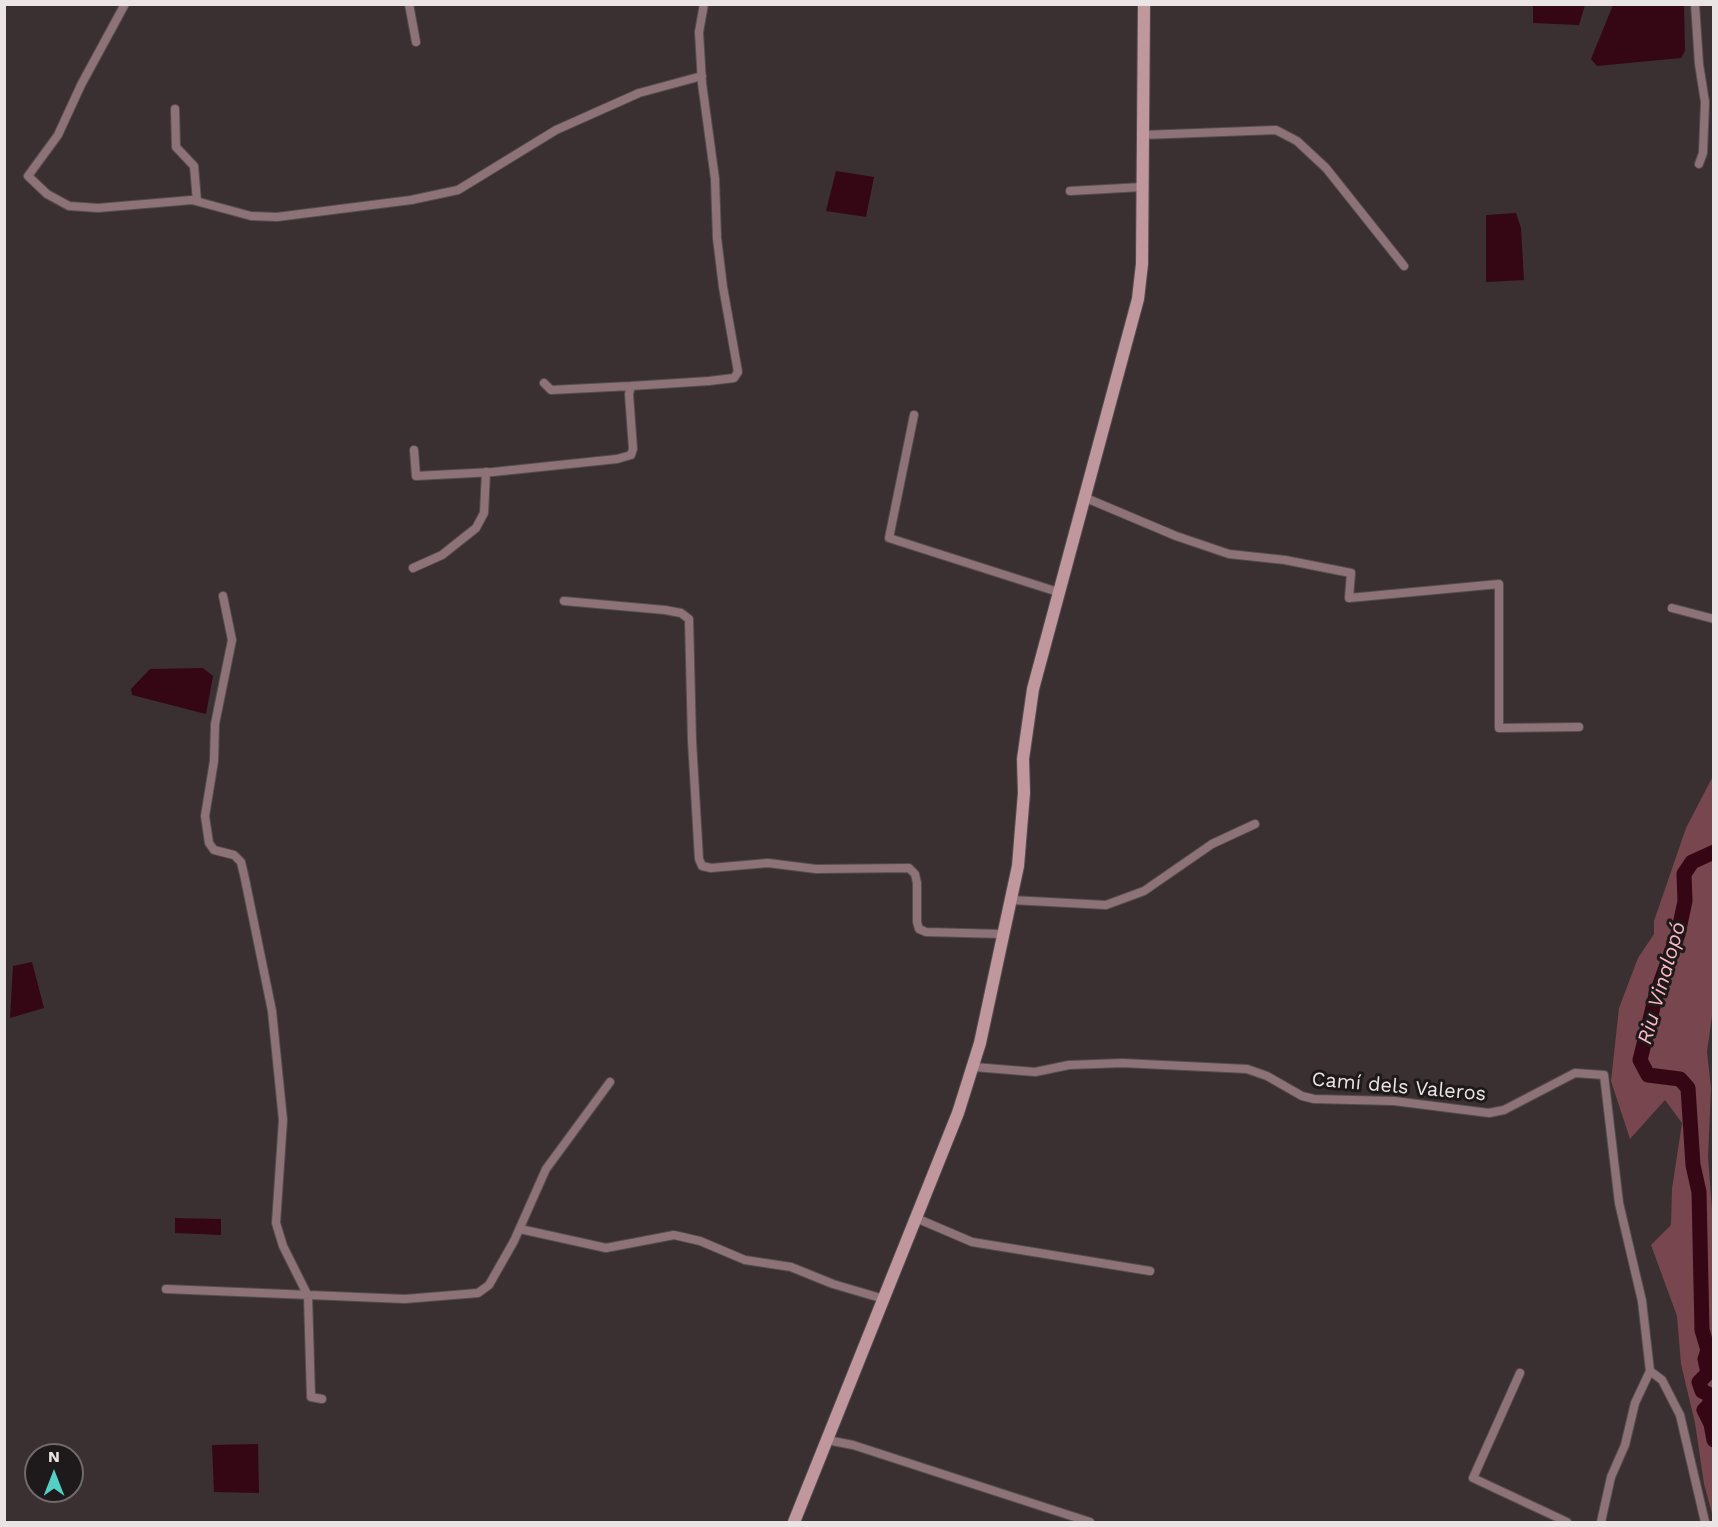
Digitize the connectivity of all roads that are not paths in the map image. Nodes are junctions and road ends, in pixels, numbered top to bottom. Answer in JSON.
{"nodes":[{"id":1,"x":125,"y":4,"type":"edge"},
{"id":2,"x":409,"y":4,"type":"edge"},
{"id":3,"x":704,"y":4,"type":"edge"},
{"id":4,"x":1144,"y":4,"type":"edge"},
{"id":5,"x":1695,"y":4,"type":"edge"},
{"id":6,"x":416,"y":42,"type":"dead end"},
{"id":7,"x":702,"y":76,"type":"junction"},
{"id":8,"x":175,"y":109,"type":"dead end"},
{"id":9,"x":1143,"y":135,"type":"junction"},
{"id":10,"x":1699,"y":164,"type":"dead end"},
{"id":11,"x":1143,"y":187,"type":"junction"},
{"id":12,"x":1070,"y":190,"type":"dead end"},
{"id":13,"x":197,"y":201,"type":"junction"},
{"id":14,"x":1404,"y":266,"type":"dead end"},
{"id":15,"x":544,"y":383,"type":"dead end"},
{"id":16,"x":632,"y":386,"type":"junction"},
{"id":17,"x":915,"y":415,"type":"dead end"},
{"id":18,"x":414,"y":450,"type":"dead end"},
{"id":19,"x":486,"y":472,"type":"junction"},
{"id":20,"x":1086,"y":498,"type":"junction"},
{"id":21,"x":413,"y":568,"type":"dead end"},
{"id":22,"x":1058,"y":592,"type":"junction"},
{"id":23,"x":223,"y":596,"type":"dead end"},
{"id":24,"x":564,"y":601,"type":"dead end"},
{"id":25,"x":1672,"y":608,"type":"dead end"},
{"id":26,"x":1713,"y":619,"type":"edge"},
{"id":27,"x":1579,"y":727,"type":"dead end"},
{"id":28,"x":1255,"y":824,"type":"dead end"},
{"id":29,"x":1011,"y":900,"type":"junction"},
{"id":30,"x":1003,"y":934,"type":"junction"},
{"id":31,"x":974,"y":1067,"type":"junction"},
{"id":32,"x":610,"y":1082,"type":"dead end"},
{"id":33,"x":916,"y":1218,"type":"junction"},
{"id":34,"x":520,"y":1229,"type":"junction"},
{"id":35,"x":1150,"y":1271,"type":"dead end"},
{"id":36,"x":166,"y":1288,"type":"dead end"},
{"id":37,"x":308,"y":1296,"type":"junction"},
{"id":38,"x":884,"y":1299,"type":"junction"},
{"id":39,"x":1650,"y":1371,"type":"junction"},
{"id":40,"x":1520,"y":1373,"type":"dead end"},
{"id":41,"x":322,"y":1399,"type":"dead end"},
{"id":42,"x":826,"y":1440,"type":"junction"},
{"id":43,"x":794,"y":1522,"type":"edge"},
{"id":44,"x":1090,"y":1522,"type":"edge"},
{"id":45,"x":1566,"y":1522,"type":"edge"},
{"id":46,"x":1601,"y":1522,"type":"edge"},
{"id":47,"x":1705,"y":1522,"type":"edge"}],
"edges":[{"from":1,"to":13,"type":"street"},
{"from":2,"to":6,"type":"street"},
{"from":3,"to":7,"type":"street"},
{"from":4,"to":9,"type":"main road"},
{"from":5,"to":10,"type":"street"},
{"from":7,"to":13,"type":"street"},
{"from":7,"to":16,"type":"street"},
{"from":8,"to":13,"type":"street"},
{"from":9,"to":11,"type":"main road"},
{"from":9,"to":14,"type":"street"},
{"from":11,"to":12,"type":"street"},
{"from":11,"to":20,"type":"main road"},
{"from":15,"to":16,"type":"street"},
{"from":16,"to":19,"type":"street"},
{"from":17,"to":22,"type":"street"},
{"from":18,"to":19,"type":"street"},
{"from":19,"to":21,"type":"street"},
{"from":20,"to":22,"type":"main road"},
{"from":20,"to":27,"type":"street"},
{"from":22,"to":29,"type":"main road"},
{"from":23,"to":37,"type":"street"},
{"from":24,"to":30,"type":"street"},
{"from":25,"to":26,"type":"street"},
{"from":28,"to":29,"type":"street"},
{"from":29,"to":30,"type":"main road"},
{"from":30,"to":31,"type":"main road"},
{"from":31,"to":33,"type":"main road"},
{"from":31,"to":39,"type":"street","name":"Camí dels Valeros"},
{"from":32,"to":34,"type":"street"},
{"from":33,"to":35,"type":"street"},
{"from":33,"to":38,"type":"main road"},
{"from":34,"to":37,"type":"street"},
{"from":34,"to":38,"type":"street"},
{"from":36,"to":37,"type":"street"},
{"from":37,"to":41,"type":"street"},
{"from":38,"to":42,"type":"main road"},
{"from":39,"to":46,"type":"street"},
{"from":39,"to":47,"type":"street"},
{"from":40,"to":45,"type":"street"},
{"from":42,"to":43,"type":"main road"},
{"from":42,"to":44,"type":"street"}]}
